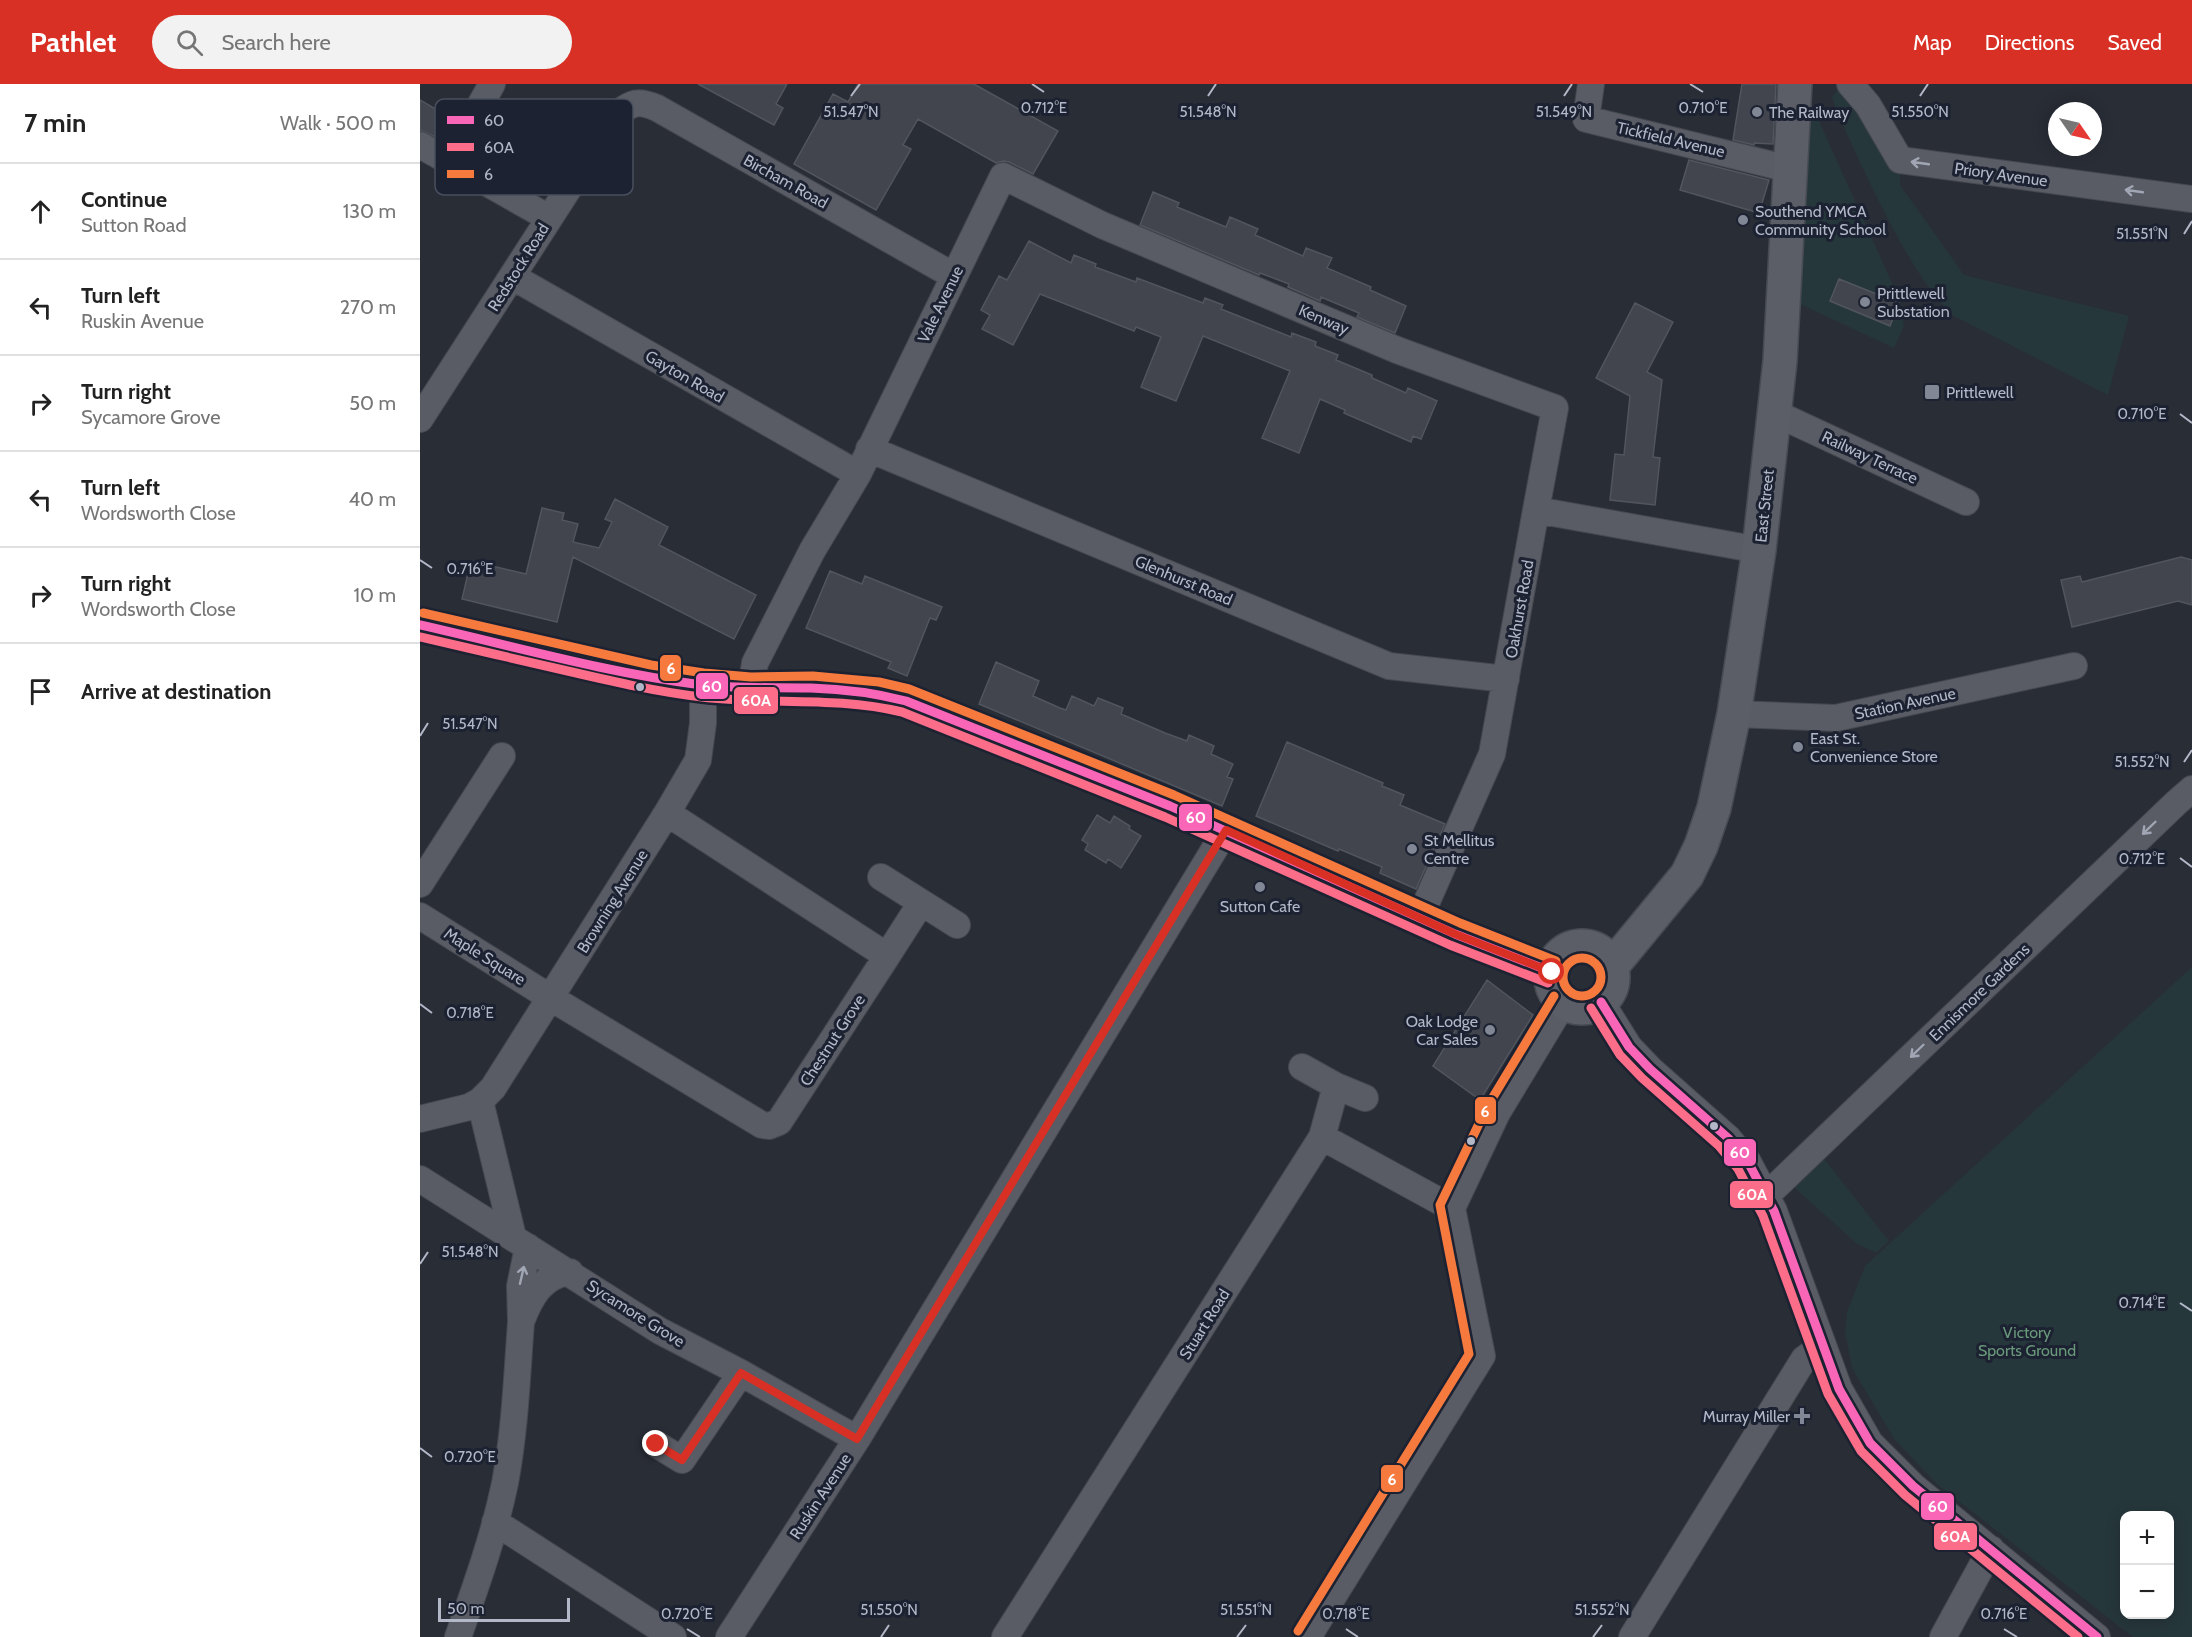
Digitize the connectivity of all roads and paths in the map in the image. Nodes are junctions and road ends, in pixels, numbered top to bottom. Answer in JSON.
{"nodes":[{"id":1,"x":492,"y":84,"type":"edge"},
{"id":2,"x":1591,"y":84,"type":"edge"},
{"id":3,"x":1795,"y":84,"type":"edge"},
{"id":4,"x":1850,"y":84,"type":"edge"},
{"id":5,"x":484,"y":99,"type":"edge"},
{"id":6,"x":633,"y":104,"type":"edge"},
{"id":7,"x":420,"y":145,"type":"edge"},
{"id":8,"x":435,"y":153,"type":"edge"},
{"id":9,"x":1789,"y":169,"type":"junction"},
{"id":10,"x":1003,"y":176,"type":"joint"},
{"id":11,"x":509,"y":195,"type":"edge"},
{"id":12,"x":564,"y":195,"type":"edge"},
{"id":13,"x":2192,"y":199,"type":"edge"},
{"id":14,"x":549,"y":218,"type":"junction"},
{"id":15,"x":954,"y":276,"type":"junction"},
{"id":16,"x":513,"y":277,"type":"junction"},
{"id":17,"x":427,"y":394,"type":"edge"},
{"id":18,"x":1774,"y":413,"type":"junction"},
{"id":19,"x":420,"y":419,"type":"edge"},
{"id":20,"x":869,"y":449,"type":"junction"},
{"id":21,"x":858,"y":474,"type":"junction"},
{"id":22,"x":1966,"y":502,"type":"dead end"},
{"id":23,"x":1536,"y":510,"type":"junction"},
{"id":24,"x":1758,"y":550,"type":"junction"},
{"id":25,"x":420,"y":625,"type":"edge"},
{"id":26,"x":2074,"y":666,"type":"dead end"},
{"id":27,"x":1506,"y":679,"type":"junction"},
{"id":28,"x":703,"y":685,"type":"junction"},
{"id":29,"x":751,"y":689,"type":"junction"},
{"id":30,"x":1734,"y":714,"type":"junction"},
{"id":31,"x":502,"y":756,"type":"dead end"},
{"id":32,"x":2192,"y":789,"type":"edge"},
{"id":33,"x":667,"y":813,"type":"junction"},
{"id":34,"x":1226,"y":830,"type":"junction"},
{"id":35,"x":881,"y":877,"type":"dead end"},
{"id":36,"x":420,"y":884,"type":"edge"},
{"id":37,"x":921,"y":903,"type":"junction"},
{"id":38,"x":420,"y":916,"type":"edge"},
{"id":39,"x":1419,"y":917,"type":"junction"},
{"id":40,"x":957,"y":926,"type":"dead end"},
{"id":41,"x":887,"y":956,"type":"junction"},
{"id":42,"x":1599,"y":956,"type":"junction"},
{"id":43,"x":1552,"y":972,"type":"junction"},
{"id":44,"x":550,"y":998,"type":"junction"},
{"id":45,"x":1564,"y":1002,"type":"junction"},
{"id":46,"x":1600,"y":1002,"type":"junction"},
{"id":47,"x":1302,"y":1067,"type":"dead end"},
{"id":48,"x":1336,"y":1086,"type":"junction"},
{"id":49,"x":1365,"y":1098,"type":"dead end"},
{"id":50,"x":480,"y":1101,"type":"junction"},
{"id":51,"x":420,"y":1119,"type":"edge"},
{"id":52,"x":1322,"y":1137,"type":"junction"},
{"id":53,"x":420,"y":1179,"type":"edge"},
{"id":54,"x":1767,"y":1196,"type":"junction"},
{"id":55,"x":1452,"y":1208,"type":"junction"},
{"id":56,"x":521,"y":1242,"type":"junction"},
{"id":57,"x":570,"y":1272,"type":"junction"},
{"id":58,"x":521,"y":1322,"type":"junction"},
{"id":59,"x":1822,"y":1346,"type":"junction"},
{"id":60,"x":741,"y":1373,"type":"junction"},
{"id":61,"x":857,"y":1439,"type":"junction"},
{"id":62,"x":656,"y":1444,"type":"dead end"},
{"id":63,"x":495,"y":1522,"type":"junction"},
{"id":64,"x":1991,"y":1549,"type":"junction"},
{"id":65,"x":458,"y":1637,"type":"edge"},
{"id":66,"x":674,"y":1637,"type":"edge"},
{"id":67,"x":729,"y":1637,"type":"edge"},
{"id":68,"x":1005,"y":1637,"type":"edge"},
{"id":69,"x":1308,"y":1637,"type":"edge"},
{"id":70,"x":1632,"y":1637,"type":"edge"},
{"id":71,"x":1943,"y":1637,"type":"edge"},
{"id":72,"x":2097,"y":1637,"type":"edge"}],
"edges":[{"from":1,"to":5,"type":"street"},
{"from":2,"to":9,"type":"street","name":"Tickfield Avenue"},
{"from":3,"to":9,"type":"main road","name":"East Street"},
{"from":13,"to":4,"type":"street","name":"Priory Avenue","one_way":true},
{"from":6,"to":15,"type":"street","name":"Bircham Road"},
{"from":7,"to":8,"type":"street"},
{"from":9,"to":18,"type":"main road","name":"East Street"},
{"from":10,"to":15,"type":"street","name":"Vale Avenue"},
{"from":10,"to":23,"type":"street","name":"Kenway"},
{"from":11,"to":14,"type":"street"},
{"from":12,"to":14,"type":"street","name":"Redstock Road"},
{"from":14,"to":16,"type":"street","name":"Redstock Road"},
{"from":15,"to":20,"type":"street","name":"Vale Avenue"},
{"from":16,"to":17,"type":"street","name":"Redstock Road"},
{"from":16,"to":21,"type":"street","name":"Gayton Road"},
{"from":17,"to":19,"type":"street","name":"Redstock Road"},
{"from":18,"to":22,"type":"street","name":"Railway Terrace"},
{"from":18,"to":24,"type":"main road","name":"East Street"},
{"from":20,"to":21,"type":"street","name":"Vale Avenue"},
{"from":20,"to":27,"type":"street","name":"Glenhurst Road"},
{"from":21,"to":29,"type":"street","name":"Vale Avenue"},
{"from":23,"to":24,"type":"street"},
{"from":23,"to":27,"type":"street","name":"Oakhurst Road"},
{"from":24,"to":30,"type":"main road","name":"East Street"},
{"from":25,"to":28,"type":"main road"},
{"from":26,"to":30,"type":"street","name":"Station Avenue"},
{"from":27,"to":39,"type":"street","name":"Oakhurst Road"},
{"from":28,"to":29,"type":"main road"},
{"from":28,"to":33,"type":"street","name":"Browning Avenue"},
{"from":29,"to":34,"type":"main road"},
{"from":30,"to":42,"type":"main road","name":"East Street"},
{"from":31,"to":36,"type":"street"},
{"from":32,"to":54,"type":"street","name":"Ennismore Gardens","one_way":true},
{"from":33,"to":41,"type":"street"},
{"from":33,"to":44,"type":"street","name":"Browning Avenue"},
{"from":34,"to":39,"type":"main road"},
{"from":34,"to":61,"type":"street","name":"Ruskin Avenue"},
{"from":35,"to":37,"type":"street"},
{"from":37,"to":40,"type":"street"},
{"from":37,"to":41,"type":"street"},
{"from":38,"to":44,"type":"street","name":"Maple Square"},
{"from":39,"to":43,"type":"main road"},
{"from":41,"to":44,"type":"street","name":"Chestnut Grove"},
{"from":42,"to":43,"type":"main road"},
{"from":42,"to":46,"type":"main road"},
{"from":43,"to":45,"type":"main road"},
{"from":44,"to":50,"type":"street","name":"Browning Avenue"},
{"from":45,"to":46,"type":"main road"},
{"from":45,"to":55,"type":"street"},
{"from":46,"to":54,"type":"street"},
{"from":47,"to":48,"type":"street"},
{"from":48,"to":49,"type":"street"},
{"from":48,"to":52,"type":"street","name":"Stuart Road"},
{"from":50,"to":51,"type":"street","name":"Browning Avenue"},
{"from":50,"to":56,"type":"street"},
{"from":52,"to":55,"type":"street"},
{"from":52,"to":68,"type":"street","name":"Stuart Road"},
{"from":53,"to":56,"type":"street","name":"Sycamore Grove"},
{"from":54,"to":59,"type":"street"},
{"from":55,"to":69,"type":"street"},
{"from":56,"to":57,"type":"street","name":"Sycamore Grove"},
{"from":58,"to":56,"type":"street","one_way":true},
{"from":57,"to":58,"type":"street"},
{"from":57,"to":60,"type":"street","name":"Sycamore Grove"},
{"from":58,"to":63,"type":"street"},
{"from":59,"to":64,"type":"street"},
{"from":59,"to":70,"type":"street"},
{"from":60,"to":61,"type":"street","name":"Sycamore Grove"},
{"from":60,"to":62,"type":"street"},
{"from":61,"to":67,"type":"street","name":"Ruskin Avenue"},
{"from":63,"to":65,"type":"street"},
{"from":63,"to":66,"type":"street"},
{"from":64,"to":71,"type":"street"},
{"from":64,"to":72,"type":"street"}]}
